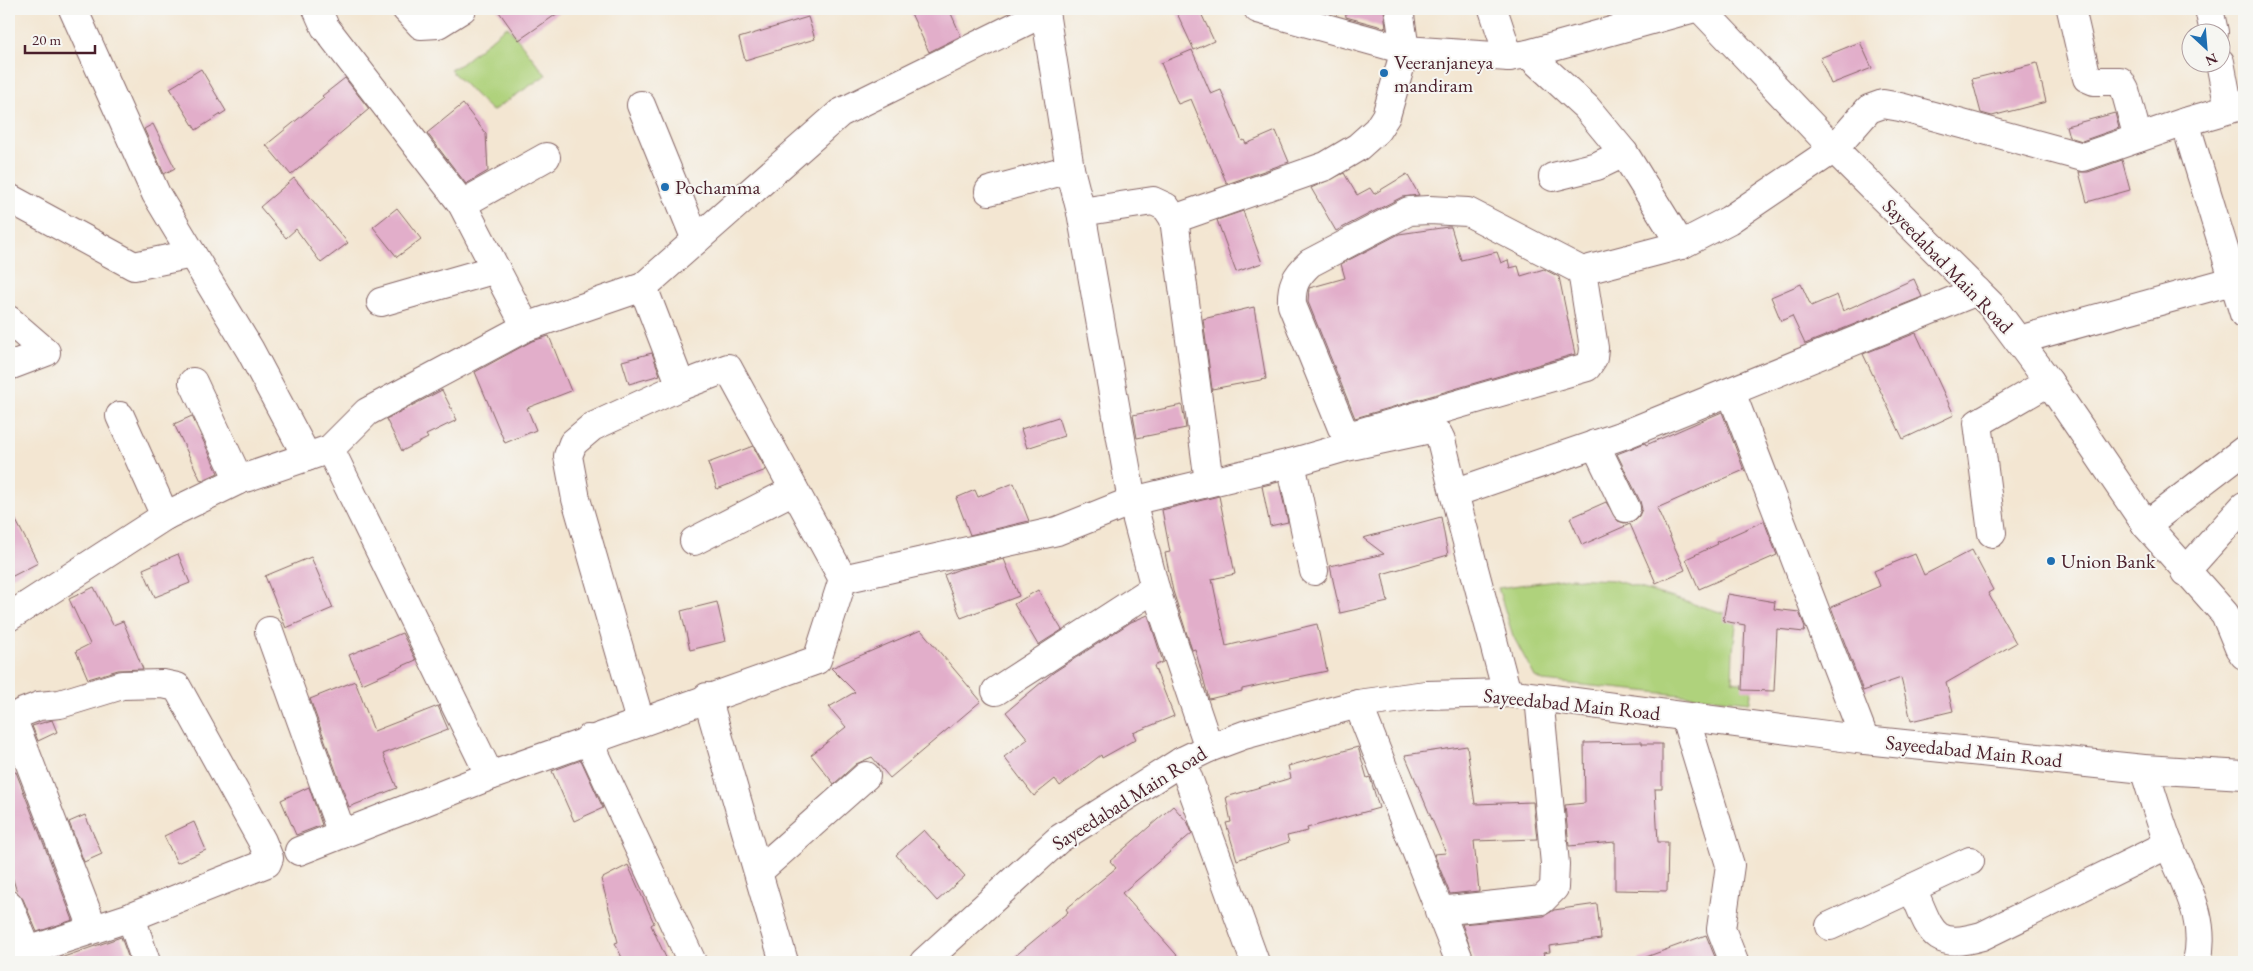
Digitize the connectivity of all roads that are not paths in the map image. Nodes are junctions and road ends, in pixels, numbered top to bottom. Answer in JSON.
{"nodes":[{"id":1,"x":73,"y":9,"type":"edge"},
{"id":2,"x":317,"y":9,"type":"edge"},
{"id":3,"x":406,"y":9,"type":"edge"},
{"id":4,"x":462,"y":9,"type":"edge"},
{"id":5,"x":1258,"y":9,"type":"edge"},
{"id":6,"x":1399,"y":9,"type":"edge"},
{"id":7,"x":1493,"y":9,"type":"edge"},
{"id":8,"x":1691,"y":9,"type":"edge"},
{"id":9,"x":1701,"y":9,"type":"edge"},
{"id":10,"x":2071,"y":9,"type":"edge"},
{"id":11,"x":2209,"y":9,"type":"edge"},
{"id":12,"x":1045,"y":11,"type":"edge"},
{"id":13,"x":2212,"y":22,"type":"edge"},
{"id":14,"x":1405,"y":50,"type":"junction"},
{"id":15,"x":1518,"y":56,"type":"junction"},
{"id":16,"x":2224,"y":72,"type":"edge"},
{"id":17,"x":641,"y":105,"type":"dead end"},
{"id":18,"x":2237,"y":107,"type":"edge"},
{"id":19,"x":2185,"y":122,"type":"junction"},
{"id":20,"x":2138,"y":138,"type":"junction"},
{"id":21,"x":1834,"y":148,"type":"junction"},
{"id":22,"x":1624,"y":153,"type":"junction"},
{"id":23,"x":546,"y":157,"type":"dead end"},
{"id":24,"x":1070,"y":169,"type":"junction"},
{"id":25,"x":1553,"y":177,"type":"dead end"},
{"id":26,"x":989,"y":191,"type":"dead end"},
{"id":27,"x":9,"y":198,"type":"edge"},
{"id":28,"x":462,"y":204,"type":"junction"},
{"id":29,"x":1081,"y":212,"type":"junction"},
{"id":30,"x":1174,"y":219,"type":"junction"},
{"id":31,"x":696,"y":240,"type":"junction"},
{"id":32,"x":1681,"y":245,"type":"junction"},
{"id":33,"x":192,"y":254,"type":"junction"},
{"id":34,"x":496,"y":269,"type":"junction"},
{"id":35,"x":1582,"y":271,"type":"junction"},
{"id":36,"x":2232,"y":281,"type":"junction"},
{"id":37,"x":643,"y":287,"type":"junction"},
{"id":38,"x":1977,"y":291,"type":"junction"},
{"id":39,"x":381,"y":302,"type":"dead end"},
{"id":40,"x":2244,"y":314,"type":"edge"},
{"id":41,"x":9,"y":320,"type":"edge"},
{"id":42,"x":526,"y":327,"type":"junction"},
{"id":43,"x":2019,"y":340,"type":"junction"},
{"id":44,"x":9,"y":366,"type":"edge"},
{"id":45,"x":193,"y":382,"type":"dead end"},
{"id":46,"x":2049,"y":382,"type":"junction"},
{"id":47,"x":681,"y":386,"type":"junction"},
{"id":48,"x":1731,"y":392,"type":"junction"},
{"id":49,"x":120,"y":416,"type":"dead end"},
{"id":50,"x":1428,"y":421,"type":"junction"},
{"id":51,"x":1595,"y":444,"type":"junction"},
{"id":52,"x":2244,"y":450,"type":"edge"},
{"id":53,"x":318,"y":453,"type":"junction"},
{"id":54,"x":1291,"y":463,"type":"junction"},
{"id":55,"x":239,"y":480,"type":"junction"},
{"id":56,"x":1209,"y":482,"type":"junction"},
{"id":57,"x":794,"y":490,"type":"junction"},
{"id":58,"x":1454,"y":492,"type":"junction"},
{"id":59,"x":1132,"y":501,"type":"junction"},
{"id":60,"x":2244,"y":506,"type":"edge"},
{"id":61,"x":1626,"y":508,"type":"dead end"},
{"id":62,"x":165,"y":516,"type":"junction"},
{"id":63,"x":2146,"y":525,"type":"junction"},
{"id":64,"x":1992,"y":533,"type":"dead end"},
{"id":65,"x":694,"y":541,"type":"dead end"},
{"id":66,"x":1314,"y":571,"type":"dead end"},
{"id":67,"x":2185,"y":572,"type":"junction"},
{"id":68,"x":843,"y":579,"type":"junction"},
{"id":69,"x":1155,"y":588,"type":"junction"},
{"id":70,"x":9,"y":617,"type":"edge"},
{"id":71,"x":2234,"y":619,"type":"edge"},
{"id":72,"x":269,"y":630,"type":"dead end"},
{"id":73,"x":2244,"y":655,"type":"edge"},
{"id":74,"x":996,"y":691,"type":"dead end"},
{"id":75,"x":1507,"y":693,"type":"junction"},
{"id":76,"x":1538,"y":696,"type":"junction"},
{"id":77,"x":707,"y":697,"type":"junction"},
{"id":78,"x":1358,"y":704,"type":"junction"},
{"id":79,"x":1685,"y":717,"type":"junction"},
{"id":80,"x":640,"y":721,"type":"junction"},
{"id":81,"x":588,"y":739,"type":"junction"},
{"id":82,"x":1865,"y":740,"type":"junction"},
{"id":83,"x":1209,"y":748,"type":"junction"},
{"id":84,"x":1182,"y":761,"type":"junction"},
{"id":85,"x":2244,"y":761,"type":"edge"},
{"id":86,"x":2144,"y":769,"type":"junction"},
{"id":87,"x":2207,"y":771,"type":"junction"},
{"id":88,"x":2244,"y":774,"type":"edge"},
{"id":89,"x":490,"y":776,"type":"junction"},
{"id":90,"x":866,"y":776,"type":"dead end"},
{"id":91,"x":342,"y":834,"type":"junction"},
{"id":92,"x":2169,"y":844,"type":"junction"},
{"id":93,"x":299,"y":851,"type":"dead end"},
{"id":94,"x":1970,"y":861,"type":"dead end"},
{"id":95,"x":759,"y":871,"type":"junction"},
{"id":96,"x":1912,"y":888,"type":"junction"},
{"id":97,"x":9,"y":905,"type":"edge"},
{"id":98,"x":1439,"y":911,"type":"junction"},
{"id":99,"x":131,"y":916,"type":"junction"},
{"id":100,"x":1830,"y":926,"type":"dead end"},
{"id":101,"x":93,"y":928,"type":"junction"},
{"id":102,"x":18,"y":954,"type":"edge"},
{"id":103,"x":146,"y":962,"type":"edge"},
{"id":104,"x":692,"y":962,"type":"edge"},
{"id":105,"x":784,"y":962,"type":"edge"},
{"id":106,"x":924,"y":962,"type":"edge"},
{"id":107,"x":1255,"y":962,"type":"edge"},
{"id":108,"x":1460,"y":962,"type":"edge"},
{"id":109,"x":1734,"y":962,"type":"edge"},
{"id":110,"x":2197,"y":962,"type":"edge"}],
"edges":[{"from":1,"to":33,"type":"street"},
{"from":2,"to":28,"type":"street"},
{"from":3,"to":4,"type":"street"},
{"from":5,"to":14,"type":"street"},
{"from":6,"to":14,"type":"street"},
{"from":7,"to":15,"type":"street"},
{"from":8,"to":15,"type":"street"},
{"from":9,"to":21,"type":"street","name":"Sayeedabad Main Road"},
{"from":10,"to":20,"type":"street"},
{"from":11,"to":13,"type":"street"},
{"from":12,"to":24,"type":"street"},
{"from":12,"to":31,"type":"street"},
{"from":14,"to":15,"type":"street"},
{"from":14,"to":30,"type":"street"},
{"from":15,"to":22,"type":"street"},
{"from":16,"to":18,"type":"street"},
{"from":17,"to":31,"type":"street"},
{"from":18,"to":19,"type":"street"},
{"from":19,"to":20,"type":"street"},
{"from":19,"to":36,"type":"street"},
{"from":20,"to":21,"type":"street"},
{"from":21,"to":32,"type":"street"},
{"from":21,"to":38,"type":"street","name":"Sayeedabad Main Road"},
{"from":22,"to":25,"type":"street"},
{"from":22,"to":32,"type":"street"},
{"from":23,"to":28,"type":"street"},
{"from":24,"to":26,"type":"street"},
{"from":24,"to":29,"type":"street"},
{"from":27,"to":33,"type":"street"},
{"from":28,"to":34,"type":"street"},
{"from":29,"to":30,"type":"street"},
{"from":29,"to":59,"type":"street"},
{"from":30,"to":56,"type":"street"},
{"from":31,"to":37,"type":"street"},
{"from":32,"to":35,"type":"street"},
{"from":33,"to":53,"type":"street"},
{"from":34,"to":39,"type":"street"},
{"from":34,"to":42,"type":"street"},
{"from":35,"to":50,"type":"street"},
{"from":35,"to":50,"type":"street"},
{"from":36,"to":40,"type":"street"},
{"from":36,"to":43,"type":"street"},
{"from":37,"to":42,"type":"street"},
{"from":37,"to":47,"type":"street"},
{"from":38,"to":43,"type":"street","name":"Sayeedabad Main Road"},
{"from":38,"to":48,"type":"street"},
{"from":41,"to":44,"type":"street"},
{"from":42,"to":53,"type":"street"},
{"from":43,"to":46,"type":"street","name":"Sayeedabad Main Road"},
{"from":45,"to":55,"type":"street"},
{"from":46,"to":63,"type":"street","name":"Sayeedabad Main Road"},
{"from":46,"to":64,"type":"street"},
{"from":47,"to":57,"type":"street"},
{"from":47,"to":80,"type":"street"},
{"from":48,"to":51,"type":"street"},
{"from":48,"to":82,"type":"street"},
{"from":49,"to":62,"type":"street"},
{"from":50,"to":54,"type":"street"},
{"from":50,"to":58,"type":"street"},
{"from":51,"to":58,"type":"street"},
{"from":51,"to":61,"type":"street"},
{"from":52,"to":63,"type":"street"},
{"from":53,"to":55,"type":"street"},
{"from":53,"to":89,"type":"street"},
{"from":54,"to":56,"type":"street"},
{"from":54,"to":66,"type":"street"},
{"from":55,"to":62,"type":"street"},
{"from":56,"to":59,"type":"street"},
{"from":57,"to":65,"type":"street"},
{"from":57,"to":68,"type":"street"},
{"from":58,"to":75,"type":"street"},
{"from":59,"to":68,"type":"street"},
{"from":59,"to":69,"type":"street"},
{"from":60,"to":67,"type":"street"},
{"from":62,"to":70,"type":"street"},
{"from":63,"to":67,"type":"street","name":"Sayeedabad Main Road"},
{"from":67,"to":71,"type":"street","name":"Sayeedabad Main Road"},
{"from":68,"to":77,"type":"street"},
{"from":69,"to":74,"type":"street"},
{"from":69,"to":83,"type":"street"},
{"from":71,"to":73,"type":"street","name":"Sayeedabad Main Road"},
{"from":72,"to":91,"type":"street"},
{"from":75,"to":76,"type":"street","name":"Sayeedabad Main Road"},
{"from":75,"to":78,"type":"street","name":"Sayeedabad Main Road"},
{"from":76,"to":79,"type":"street","name":"Sayeedabad Main Road"},
{"from":76,"to":98,"type":"street"},
{"from":77,"to":80,"type":"street"},
{"from":77,"to":95,"type":"street"},
{"from":78,"to":83,"type":"street","name":"Sayeedabad Main Road"},
{"from":78,"to":98,"type":"street"},
{"from":79,"to":82,"type":"street","name":"Sayeedabad Main Road"},
{"from":79,"to":109,"type":"street"},
{"from":80,"to":81,"type":"street"},
{"from":81,"to":89,"type":"street"},
{"from":81,"to":104,"type":"street"},
{"from":82,"to":86,"type":"street","name":"Sayeedabad Main Road"},
{"from":83,"to":84,"type":"street","name":"Sayeedabad Main Road"},
{"from":84,"to":106,"type":"street","name":"Sayeedabad Main Road"},
{"from":84,"to":107,"type":"street"},
{"from":85,"to":87,"type":"street","name":"Sayeedabad Main Road"},
{"from":86,"to":87,"type":"street","name":"Sayeedabad Main Road"},
{"from":86,"to":92,"type":"street"},
{"from":87,"to":88,"type":"street","name":"Sayeedabad Main Road"},
{"from":89,"to":91,"type":"street"},
{"from":90,"to":95,"type":"street"},
{"from":91,"to":93,"type":"street"},
{"from":92,"to":96,"type":"street"},
{"from":92,"to":110,"type":"street"},
{"from":94,"to":96,"type":"street"},
{"from":95,"to":105,"type":"street"},
{"from":96,"to":100,"type":"street"},
{"from":97,"to":102,"type":"street"},
{"from":98,"to":108,"type":"street"},
{"from":99,"to":101,"type":"street"},
{"from":99,"to":101,"type":"street"},
{"from":99,"to":103,"type":"street"},
{"from":101,"to":102,"type":"street"}]}
